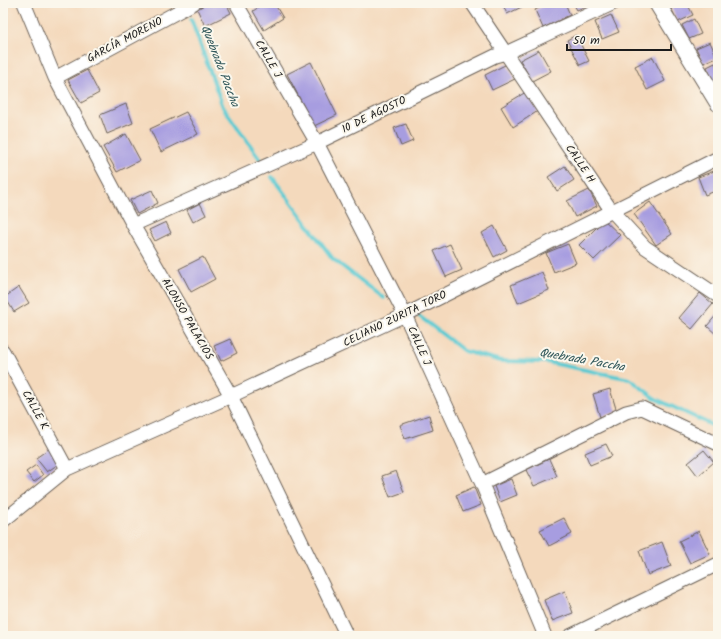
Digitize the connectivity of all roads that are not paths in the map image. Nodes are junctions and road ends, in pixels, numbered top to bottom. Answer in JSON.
{"nodes":[{"id":1,"x":24,"y":3,"type":"edge"},
{"id":2,"x":194,"y":3,"type":"edge"},
{"id":3,"x":236,"y":3,"type":"edge"},
{"id":4,"x":472,"y":3,"type":"edge"},
{"id":5,"x":614,"y":3,"type":"edge"},
{"id":6,"x":657,"y":3,"type":"edge"},
{"id":7,"x":506,"y":53,"type":"junction"},
{"id":8,"x":55,"y":78,"type":"junction"},
{"id":9,"x":718,"y":103,"type":"edge"},
{"id":10,"x":317,"y":143,"type":"junction"},
{"id":11,"x":718,"y":158,"type":"edge"},
{"id":12,"x":611,"y":210,"type":"junction"},
{"id":13,"x":133,"y":225,"type":"junction"},
{"id":14,"x":718,"y":296,"type":"edge"},
{"id":15,"x":405,"y":315,"type":"junction"},
{"id":16,"x":3,"y":351,"type":"edge"},
{"id":17,"x":231,"y":396,"type":"junction"},
{"id":18,"x":718,"y":444,"type":"edge"},
{"id":19,"x":67,"y":469,"type":"junction"},
{"id":20,"x":482,"y":484,"type":"junction"},
{"id":21,"x":3,"y":521,"type":"edge"},
{"id":22,"x":718,"y":564,"type":"edge"},
{"id":23,"x":584,"y":629,"type":"dead end"},
{"id":24,"x":347,"y":636,"type":"edge"},
{"id":25,"x":545,"y":636,"type":"edge"}],
"edges":[{"from":1,"to":8,"type":"street","name":"ALONSO PALACIOS"},
{"from":2,"to":8,"type":"street","name":"GARCÍA MORENO"},
{"from":3,"to":10,"type":"street","name":"CALLE J"},
{"from":4,"to":7,"type":"street","name":"CALLE H"},
{"from":5,"to":7,"type":"street","name":"10 DE AGOSTO"},
{"from":6,"to":9,"type":"street"},
{"from":7,"to":10,"type":"street","name":"10 DE AGOSTO"},
{"from":7,"to":12,"type":"street","name":"CALLE H"},
{"from":8,"to":13,"type":"street","name":"ALONSO PALACIOS"},
{"from":10,"to":13,"type":"street","name":"10 DE AGOSTO"},
{"from":10,"to":15,"type":"street","name":"CALLE J"},
{"from":11,"to":12,"type":"street","name":"CELIANO ZURITA TORO"},
{"from":12,"to":14,"type":"street","name":"CALLE H"},
{"from":12,"to":15,"type":"street","name":"CELIANO ZURITA TORO"},
{"from":13,"to":17,"type":"street","name":"ALONSO PALACIOS"},
{"from":15,"to":17,"type":"street","name":"CELIANO ZURITA TORO"},
{"from":15,"to":20,"type":"street","name":"CALLE J"},
{"from":16,"to":19,"type":"street","name":"CALLE K"},
{"from":17,"to":19,"type":"street","name":"CELIANO ZURITA TORO"},
{"from":17,"to":24,"type":"street","name":"ALONSO PALACIOS"},
{"from":18,"to":20,"type":"street"},
{"from":19,"to":21,"type":"street","name":"CELIANO ZURITA TORO"},
{"from":20,"to":25,"type":"street","name":"CALLE J"},
{"from":22,"to":23,"type":"street"}]}
